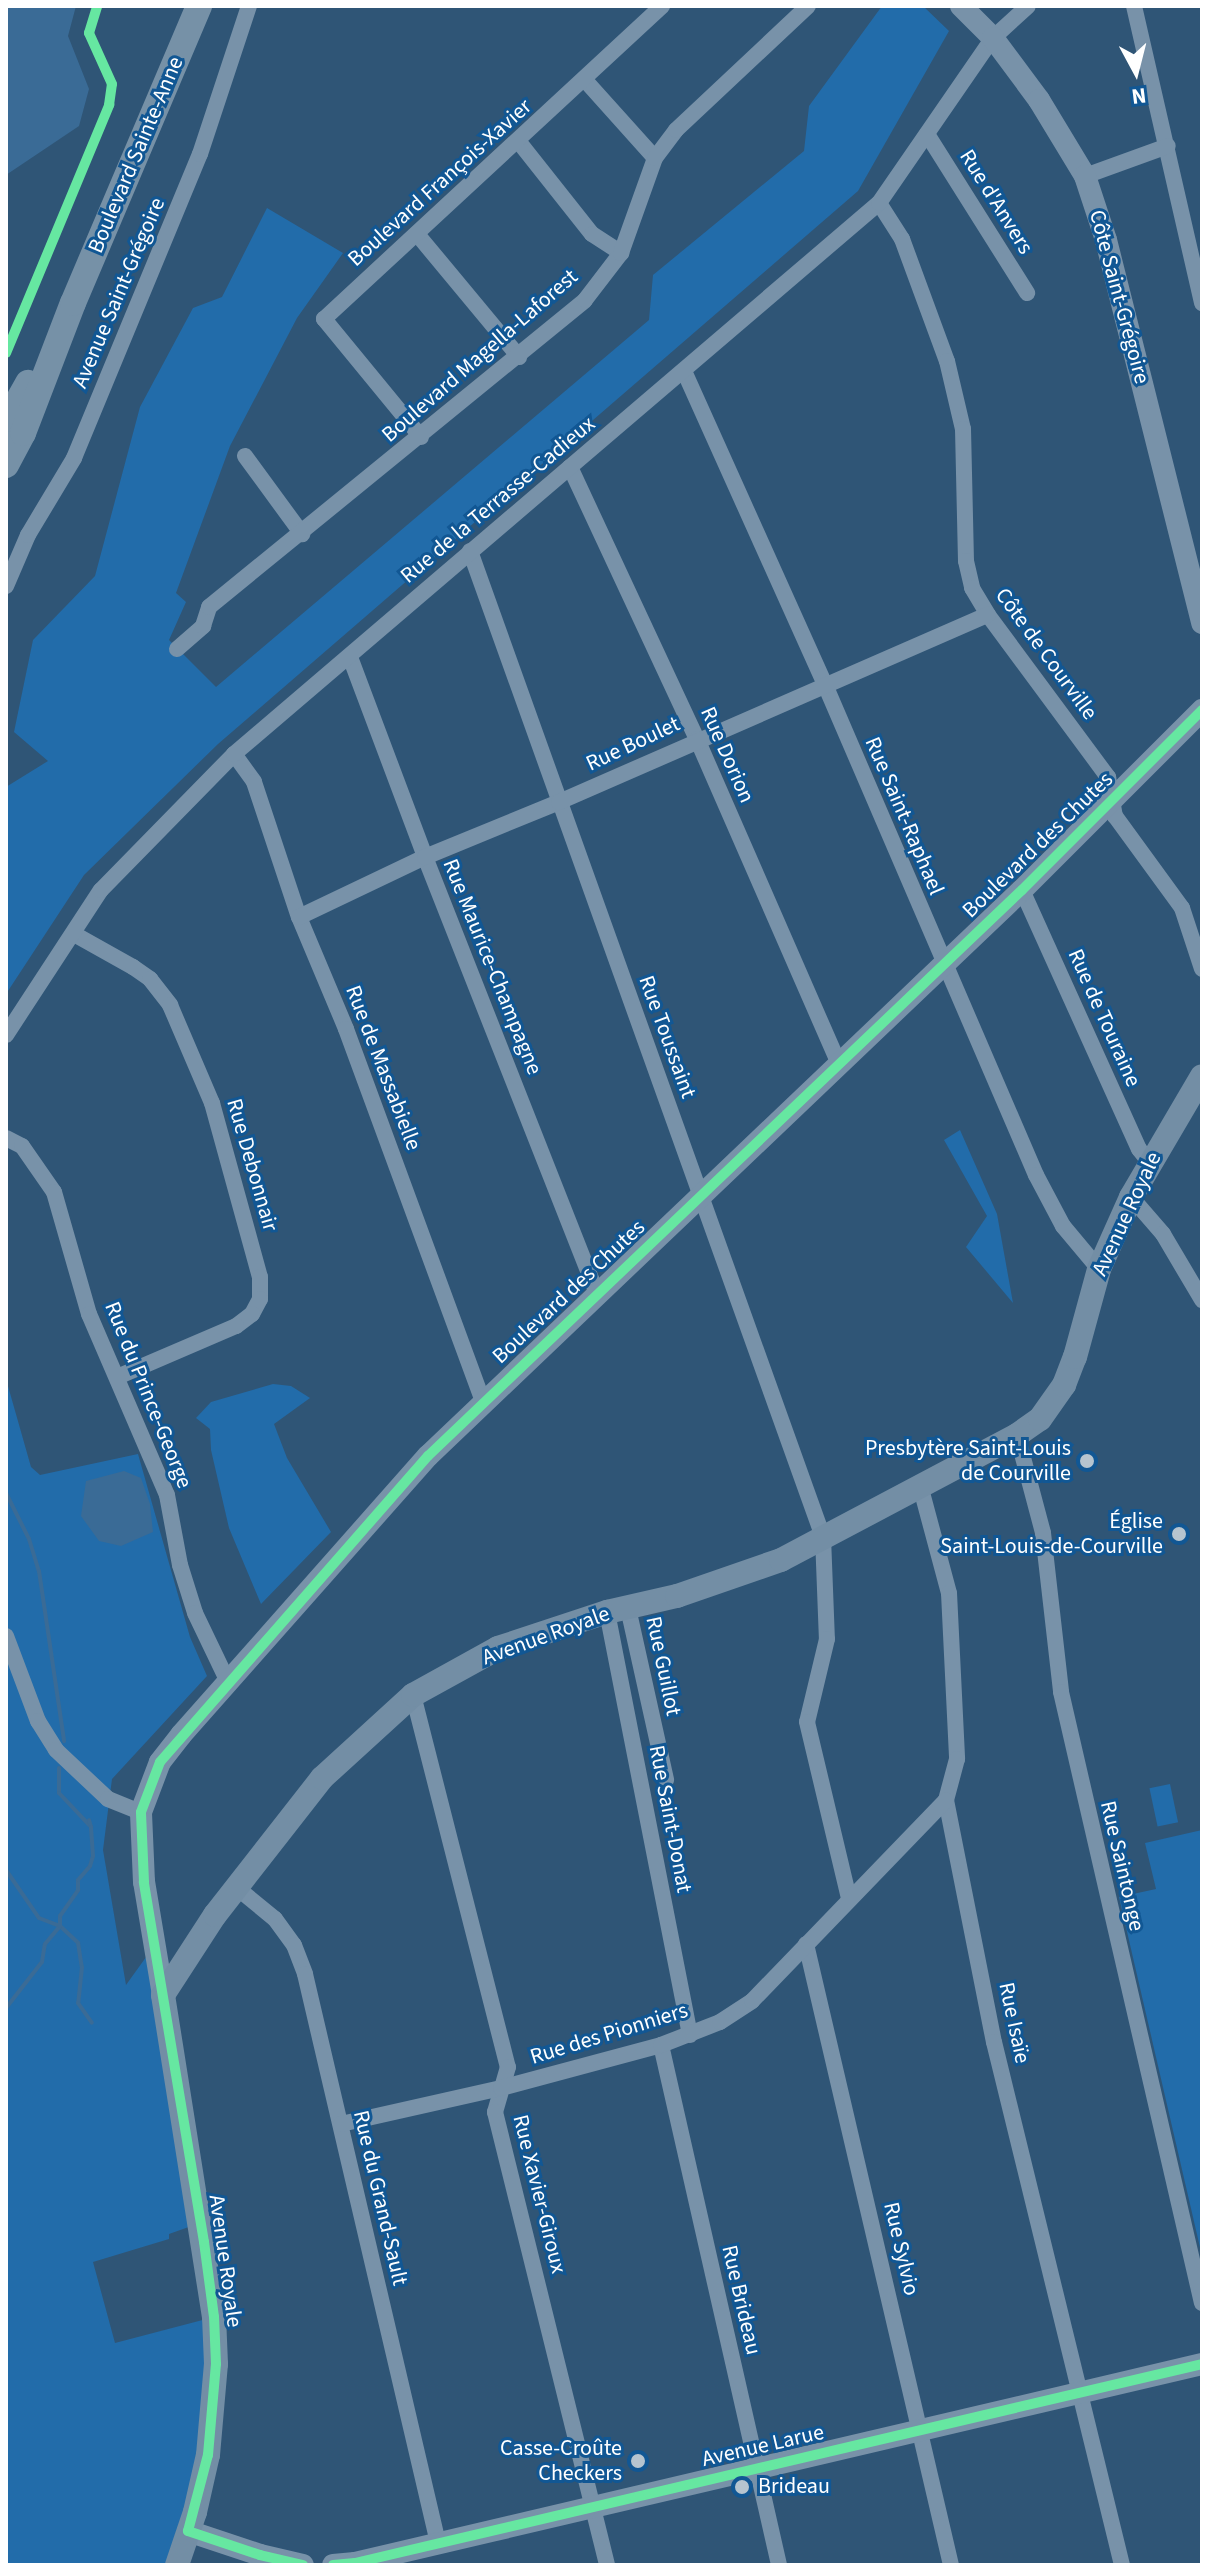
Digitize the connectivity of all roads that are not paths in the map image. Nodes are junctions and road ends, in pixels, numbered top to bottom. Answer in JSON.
{"nodes":[{"id":1,"x":199,"y":6,"type":"edge"},
{"id":2,"x":249,"y":6,"type":"edge"},
{"id":3,"x":662,"y":6,"type":"edge"},
{"id":4,"x":808,"y":6,"type":"edge"},
{"id":5,"x":961,"y":6,"type":"edge"},
{"id":6,"x":1028,"y":6,"type":"edge"},
{"id":7,"x":1134,"y":6,"type":"edge"},
{"id":8,"x":993,"y":38,"type":"junction"},
{"id":9,"x":584,"y":79,"type":"junction"},
{"id":10,"x":927,"y":134,"type":"junction"},
{"id":11,"x":519,"y":142,"type":"junction"},
{"id":12,"x":1168,"y":146,"type":"junction"},
{"id":13,"x":655,"y":158,"type":"junction"},
{"id":14,"x":1085,"y":176,"type":"junction"},
{"id":15,"x":879,"y":203,"type":"junction"},
{"id":16,"x":417,"y":234,"type":"junction"},
{"id":17,"x":621,"y":253,"type":"junction"},
{"id":18,"x":1027,"y":293,"type":"dead end"},
{"id":19,"x":73,"y":303,"type":"junction"},
{"id":20,"x":1202,"y":303,"type":"edge"},
{"id":21,"x":519,"y":357,"type":"junction"},
{"id":22,"x":684,"y":371,"type":"junction"},
{"id":23,"x":6,"y":422,"type":"edge"},
{"id":24,"x":421,"y":437,"type":"junction"},
{"id":25,"x":245,"y":456,"type":"dead end"},
{"id":26,"x":6,"y":465,"type":"edge"},
{"id":27,"x":570,"y":467,"type":"junction"},
{"id":28,"x":302,"y":534,"type":"junction"},
{"id":29,"x":470,"y":551,"type":"junction"},
{"id":30,"x":6,"y":586,"type":"edge"},
{"id":31,"x":988,"y":615,"type":"junction"},
{"id":32,"x":1202,"y":623,"type":"edge"},
{"id":33,"x":177,"y":649,"type":"dead end"},
{"id":34,"x":350,"y":657,"type":"junction"},
{"id":35,"x":826,"y":687,"type":"junction"},
{"id":36,"x":1202,"y":710,"type":"edge"},
{"id":37,"x":697,"y":739,"type":"junction"},
{"id":38,"x":234,"y":754,"type":"junction"},
{"id":39,"x":1112,"y":801,"type":"junction"},
{"id":40,"x":559,"y":802,"type":"junction"},
{"id":41,"x":425,"y":857,"type":"junction"},
{"id":42,"x":1022,"y":890,"type":"junction"},
{"id":43,"x":299,"y":917,"type":"junction"},
{"id":44,"x":74,"y":934,"type":"junction"},
{"id":45,"x":943,"y":965,"type":"junction"},
{"id":46,"x":1202,"y":969,"type":"edge"},
{"id":47,"x":6,"y":1035,"type":"edge"},
{"id":48,"x":838,"y":1062,"type":"junction"},
{"id":49,"x":1202,"y":1076,"type":"edge"},
{"id":50,"x":6,"y":1138,"type":"edge"},
{"id":51,"x":1149,"y":1162,"type":"junction"},
{"id":52,"x":702,"y":1194,"type":"junction"},
{"id":53,"x":1131,"y":1197,"type":"junction"},
{"id":54,"x":1099,"y":1269,"type":"junction"},
{"id":55,"x":597,"y":1293,"type":"junction"},
{"id":56,"x":1202,"y":1300,"type":"edge"},
{"id":57,"x":117,"y":1377,"type":"junction"},
{"id":58,"x":483,"y":1401,"type":"junction"},
{"id":59,"x":1017,"y":1435,"type":"junction"},
{"id":60,"x":920,"y":1485,"type":"junction"},
{"id":61,"x":823,"y":1537,"type":"junction"},
{"id":62,"x":618,"y":1610,"type":"junction"},
{"id":63,"x":6,"y":1636,"type":"edge"},
{"id":64,"x":228,"y":1682,"type":"junction"},
{"id":65,"x":413,"y":1695,"type":"junction"},
{"id":66,"x":666,"y":1780,"type":"dead end"},
{"id":67,"x":946,"y":1800,"type":"junction"},
{"id":68,"x":141,"y":1812,"type":"junction"},
{"id":69,"x":236,"y":1887,"type":"junction"},
{"id":70,"x":849,"y":1898,"type":"junction"},
{"id":71,"x":806,"y":1944,"type":"junction"},
{"id":72,"x":163,"y":1995,"type":"junction"},
{"id":73,"x":690,"y":2035,"type":"junction"},
{"id":74,"x":661,"y":2045,"type":"junction"},
{"id":75,"x":501,"y":2088,"type":"junction"},
{"id":76,"x":341,"y":2124,"type":"junction"},
{"id":77,"x":1202,"y":2303,"type":"edge"},
{"id":78,"x":1202,"y":2364,"type":"edge"},
{"id":79,"x":1083,"y":2392,"type":"junction"},
{"id":80,"x":921,"y":2430,"type":"junction"},
{"id":81,"x":757,"y":2469,"type":"junction"},
{"id":82,"x":593,"y":2507,"type":"junction"},
{"id":83,"x":188,"y":2531,"type":"junction"},
{"id":84,"x":438,"y":2543,"type":"junction"},
{"id":85,"x":348,"y":2564,"type":"edge"},
{"id":86,"x":177,"y":2565,"type":"edge"},
{"id":87,"x":303,"y":2565,"type":"edge"},
{"id":88,"x":607,"y":2565,"type":"edge"},
{"id":89,"x":779,"y":2565,"type":"edge"},
{"id":90,"x":951,"y":2565,"type":"edge"},
{"id":91,"x":1122,"y":2565,"type":"edge"}],
"edges":[{"from":1,"to":19,"type":"main road","name":"Boulevard Sainte-Anne"},
{"from":2,"to":30,"type":"street","name":"Avenue Saint-Grégoire"},
{"from":3,"to":9,"type":"street","name":"Boulevard François-Xavier"},
{"from":4,"to":13,"type":"street","name":"Boulevard Magella-Laforest"},
{"from":5,"to":8,"type":"street","name":"Côte Saint-Grégoire"},
{"from":6,"to":8,"type":"street","name":"Rue de la Terrasse-Cadieux"},
{"from":7,"to":12,"type":"street"},
{"from":8,"to":10,"type":"street","name":"Rue de la Terrasse-Cadieux"},
{"from":8,"to":14,"type":"street","name":"Côte Saint-Grégoire"},
{"from":9,"to":11,"type":"street","name":"Boulevard François-Xavier"},
{"from":9,"to":13,"type":"street"},
{"from":10,"to":15,"type":"street","name":"Rue de la Terrasse-Cadieux"},
{"from":10,"to":18,"type":"street","name":"Rue d'Anvers"},
{"from":11,"to":16,"type":"street","name":"Boulevard François-Xavier"},
{"from":11,"to":17,"type":"street"},
{"from":12,"to":14,"type":"street"},
{"from":12,"to":20,"type":"street"},
{"from":13,"to":17,"type":"street","name":"Boulevard Magella-Laforest"},
{"from":14,"to":32,"type":"street","name":"Côte Saint-Grégoire"},
{"from":15,"to":22,"type":"street","name":"Rue de la Terrasse-Cadieux"},
{"from":15,"to":31,"type":"street","name":"Côte de Courville"},
{"from":16,"to":21,"type":"street"},
{"from":16,"to":24,"type":"street","name":"Boulevard François-Xavier"},
{"from":17,"to":21,"type":"street","name":"Boulevard Magella-Laforest"},
{"from":19,"to":23,"type":"main road","name":"Boulevard Sainte-Anne"},
{"from":19,"to":26,"type":"main road","name":"Boulevard Sainte-Anne"},
{"from":21,"to":24,"type":"street","name":"Boulevard Magella-Laforest"},
{"from":22,"to":27,"type":"street","name":"Rue de la Terrasse-Cadieux"},
{"from":22,"to":35,"type":"street","name":"Rue Saint-Raphael"},
{"from":24,"to":28,"type":"street","name":"Boulevard Magella-Laforest"},
{"from":25,"to":28,"type":"street"},
{"from":27,"to":29,"type":"street","name":"Rue de la Terrasse-Cadieux"},
{"from":27,"to":37,"type":"street","name":"Rue Dorion"},
{"from":28,"to":33,"type":"street","name":"Boulevard Magella-Laforest"},
{"from":29,"to":34,"type":"street","name":"Rue de la Terrasse-Cadieux"},
{"from":29,"to":40,"type":"street","name":"Rue Toussaint"},
{"from":31,"to":35,"type":"street","name":"Rue Boulet"},
{"from":31,"to":39,"type":"street","name":"Côte de Courville"},
{"from":34,"to":38,"type":"street","name":"Rue de la Terrasse-Cadieux"},
{"from":34,"to":41,"type":"street","name":"Rue Maurice-Champagne"},
{"from":35,"to":37,"type":"street","name":"Rue Boulet"},
{"from":35,"to":45,"type":"street","name":"Rue Saint-Raphael"},
{"from":36,"to":39,"type":"street","name":"Boulevard des Chutes"},
{"from":37,"to":40,"type":"street","name":"Rue Boulet"},
{"from":37,"to":48,"type":"street","name":"Rue Dorion"},
{"from":38,"to":43,"type":"street","name":"Rue de Massabielle"},
{"from":38,"to":44,"type":"street","name":"Rue de la Terrasse-Cadieux"},
{"from":39,"to":42,"type":"street","name":"Boulevard des Chutes"},
{"from":39,"to":46,"type":"street","name":"Côte de Courville"},
{"from":40,"to":41,"type":"street","name":"Rue Boulet"},
{"from":40,"to":52,"type":"street","name":"Rue Toussaint"},
{"from":41,"to":43,"type":"street","name":"Rue Boulet"},
{"from":41,"to":55,"type":"street","name":"Rue Maurice-Champagne"},
{"from":42,"to":45,"type":"street","name":"Boulevard des Chutes"},
{"from":42,"to":51,"type":"street","name":"Rue de Touraine"},
{"from":43,"to":58,"type":"street","name":"Rue de Massabielle"},
{"from":44,"to":47,"type":"street","name":"Rue de la Terrasse-Cadieux"},
{"from":44,"to":57,"type":"street","name":"Rue Debonnair"},
{"from":45,"to":48,"type":"street","name":"Boulevard des Chutes"},
{"from":45,"to":54,"type":"street","name":"Rue Saint-Raphael"},
{"from":48,"to":52,"type":"street","name":"Boulevard des Chutes"},
{"from":49,"to":51,"type":"main road","name":"Avenue Royale"},
{"from":50,"to":57,"type":"street","name":"Rue du Prince-George"},
{"from":51,"to":53,"type":"main road","name":"Avenue Royale"},
{"from":52,"to":55,"type":"street","name":"Boulevard des Chutes"},
{"from":52,"to":61,"type":"street","name":"Rue Toussaint"},
{"from":53,"to":54,"type":"main road","name":"Avenue Royale"},
{"from":53,"to":56,"type":"street"},
{"from":54,"to":59,"type":"main road","name":"Avenue Royale"},
{"from":55,"to":58,"type":"street","name":"Boulevard des Chutes"},
{"from":57,"to":64,"type":"street","name":"Rue du Prince-George"},
{"from":58,"to":64,"type":"street","name":"Boulevard des Chutes"},
{"from":59,"to":60,"type":"main road","name":"Avenue Royale"},
{"from":59,"to":77,"type":"street","name":"Rue Saintonge"},
{"from":60,"to":61,"type":"main road","name":"Avenue Royale"},
{"from":60,"to":67,"type":"street","name":"Rue Isaïe"},
{"from":61,"to":62,"type":"main road","name":"Avenue Royale"},
{"from":61,"to":70,"type":"street","name":"Rue Toussaint"},
{"from":62,"to":65,"type":"main road","name":"Avenue Royale"},
{"from":62,"to":66,"type":"street","name":"Rue Guillot"},
{"from":62,"to":73,"type":"street","name":"Rue Saint-Donat"},
{"from":63,"to":68,"type":"street"},
{"from":64,"to":68,"type":"street","name":"Boulevard des Chutes"},
{"from":65,"to":69,"type":"main road","name":"Avenue Royale"},
{"from":65,"to":75,"type":"street","name":"Rue Xavier-Giroux"},
{"from":67,"to":70,"type":"street","name":"Rue des Pionniers"},
{"from":67,"to":79,"type":"street","name":"Rue Isaïe"},
{"from":68,"to":72,"type":"street","name":"Boulevard des Chutes"},
{"from":69,"to":72,"type":"main road","name":"Avenue Royale"},
{"from":69,"to":76,"type":"street","name":"Rue du Grand-Sault"},
{"from":70,"to":71,"type":"street","name":"Rue des Pionniers"},
{"from":71,"to":73,"type":"street","name":"Rue des Pionniers"},
{"from":71,"to":80,"type":"street","name":"Rue Sylvio"},
{"from":72,"to":83,"type":"main road","name":"Avenue Royale"},
{"from":73,"to":74,"type":"street","name":"Rue des Pionniers"},
{"from":74,"to":75,"type":"street","name":"Rue des Pionniers"},
{"from":74,"to":81,"type":"street","name":"Rue Brideau"},
{"from":75,"to":76,"type":"street","name":"Rue des Pionniers"},
{"from":75,"to":82,"type":"street","name":"Rue Xavier-Giroux"},
{"from":76,"to":84,"type":"street","name":"Rue du Grand-Sault"},
{"from":78,"to":79,"type":"street","name":"Avenue Larue"},
{"from":79,"to":80,"type":"street","name":"Avenue Larue"},
{"from":79,"to":91,"type":"street","name":"Rue Isaïe"},
{"from":80,"to":81,"type":"street","name":"Avenue Larue"},
{"from":80,"to":90,"type":"street","name":"Rue Sylvio"},
{"from":81,"to":82,"type":"street","name":"Avenue Larue"},
{"from":81,"to":89,"type":"street","name":"Rue Brideau"},
{"from":82,"to":84,"type":"street","name":"Avenue Larue"},
{"from":82,"to":88,"type":"street","name":"Rue Xavier-Giroux"},
{"from":83,"to":86,"type":"main road","name":"Avenue Royale"},
{"from":83,"to":87,"type":"street"},
{"from":84,"to":85,"type":"street","name":"Avenue Larue"}]}
